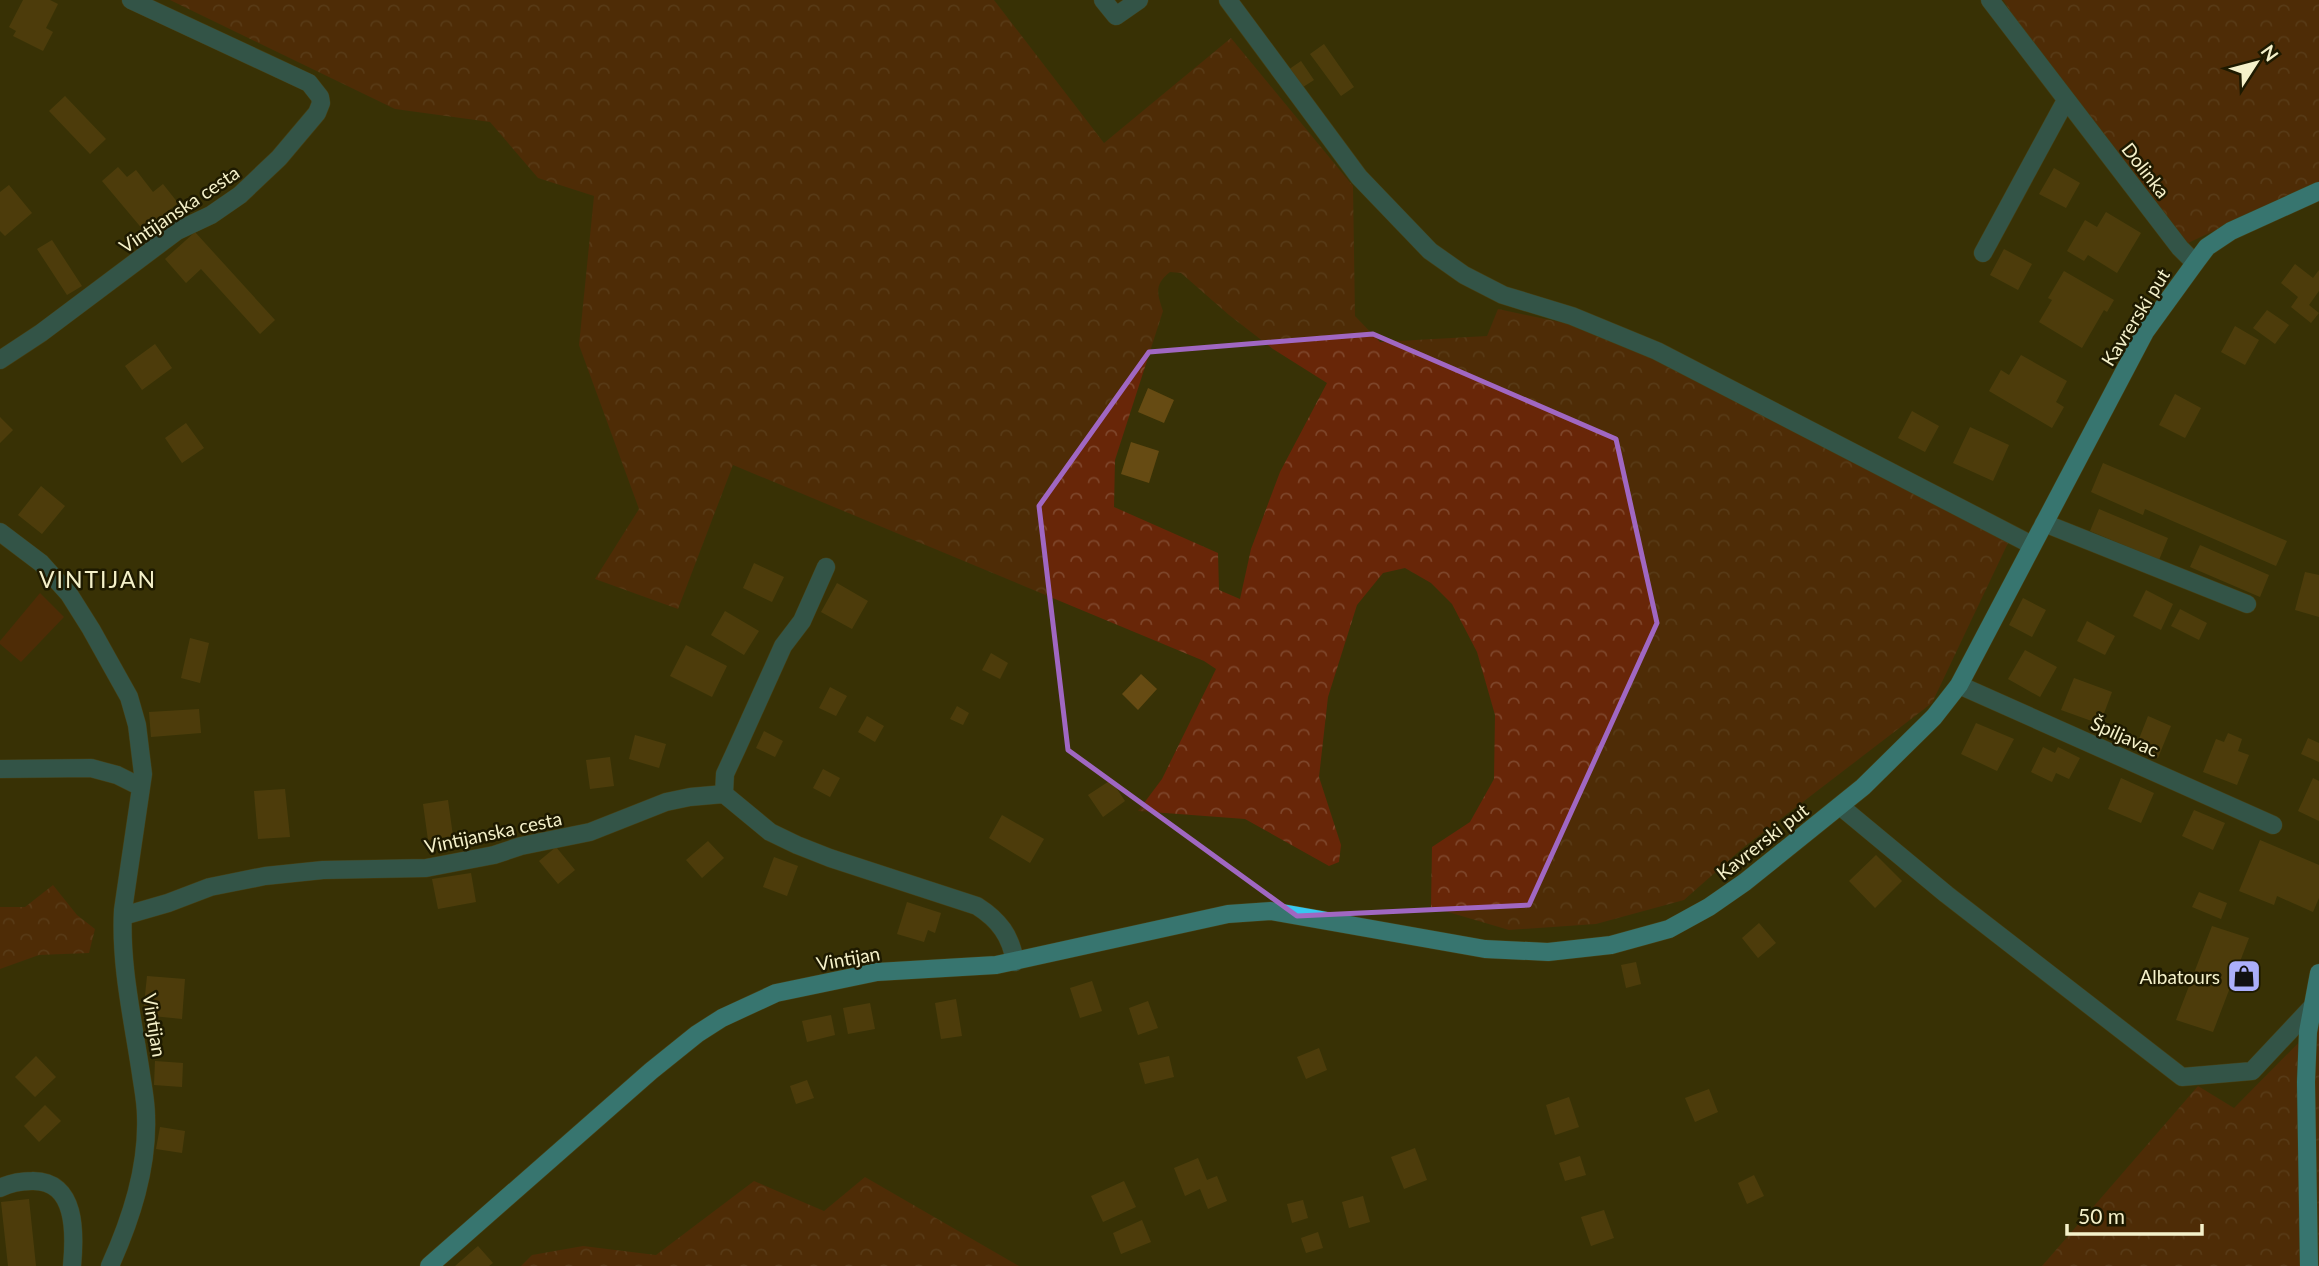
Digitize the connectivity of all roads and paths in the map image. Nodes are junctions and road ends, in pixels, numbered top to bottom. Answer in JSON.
{"nodes":[{"id":1,"x":131,"y":0,"type":"edge"},
{"id":2,"x":1103,"y":0,"type":"edge"},
{"id":3,"x":1139,"y":0,"type":"edge"},
{"id":4,"x":1228,"y":0,"type":"edge"},
{"id":5,"x":1990,"y":0,"type":"edge"},
{"id":6,"x":2066,"y":100,"type":"junction"},
{"id":7,"x":2319,"y":191,"type":"edge"},
{"id":8,"x":1983,"y":253,"type":"dead end"},
{"id":9,"x":2195,"y":262,"type":"junction"},
{"id":10,"x":0,"y":360,"type":"edge"},
{"id":11,"x":2044,"y":523,"type":"junction"},
{"id":12,"x":0,"y":531,"type":"edge"},
{"id":13,"x":2032,"y":545,"type":"junction"},
{"id":14,"x":826,"y":567,"type":"dead end"},
{"id":15,"x":2246,"y":604,"type":"dead end"},
{"id":16,"x":1959,"y":685,"type":"junction"},
{"id":17,"x":0,"y":769,"type":"edge"},
{"id":18,"x":141,"y":787,"type":"junction"},
{"id":19,"x":724,"y":793,"type":"junction"},
{"id":20,"x":1840,"y":806,"type":"junction"},
{"id":21,"x":2273,"y":825,"type":"dead end"},
{"id":22,"x":123,"y":916,"type":"junction"},
{"id":23,"x":1364,"y":928,"type":"joint"},
{"id":24,"x":1015,"y":962,"type":"junction"},
{"id":25,"x":2319,"y":973,"type":"edge"},
{"id":26,"x":2313,"y":1006,"type":"junction"},
{"id":27,"x":0,"y":1188,"type":"edge"},
{"id":28,"x":72,"y":1266,"type":"edge"},
{"id":29,"x":110,"y":1266,"type":"edge"},
{"id":30,"x":429,"y":1266,"type":"edge"},
{"id":31,"x":2309,"y":1266,"type":"edge"}],
"edges":[{"from":1,"to":10,"type":"street","name":"Vintijanska cesta"},
{"from":2,"to":3,"type":"street"},
{"from":4,"to":13,"type":"street"},
{"from":5,"to":6,"type":"street","name":"Dolinka"},
{"from":6,"to":8,"type":"street"},
{"from":6,"to":9,"type":"street","name":"Dolinka"},
{"from":7,"to":9,"type":"main road","name":"Kavrerski put"},
{"from":9,"to":11,"type":"main road","name":"Kavrerski put"},
{"from":11,"to":13,"type":"main road","name":"Kavrerski put"},
{"from":11,"to":15,"type":"street"},
{"from":12,"to":18,"type":"street","name":"Vintijan"},
{"from":13,"to":16,"type":"main road","name":"Kavrerski put"},
{"from":14,"to":19,"type":"street"},
{"from":16,"to":20,"type":"main road","name":"Kavrerski put"},
{"from":16,"to":21,"type":"street","name":"Špiljavac"},
{"from":17,"to":18,"type":"street"},
{"from":18,"to":22,"type":"street","name":"Vintijan"},
{"from":19,"to":22,"type":"street","name":"Vintijanska cesta"},
{"from":19,"to":24,"type":"street"},
{"from":20,"to":23,"type":"main road","name":"Kavrerski put"},
{"from":20,"to":26,"type":"street"},
{"from":22,"to":29,"type":"street","name":"Vintijan"},
{"from":23,"to":24,"type":"main road","name":"Vintijan"},
{"from":24,"to":30,"type":"main road","name":"Vintijan"},
{"from":25,"to":26,"type":"main road"},
{"from":26,"to":31,"type":"main road"},
{"from":27,"to":28,"type":"street"}]}
